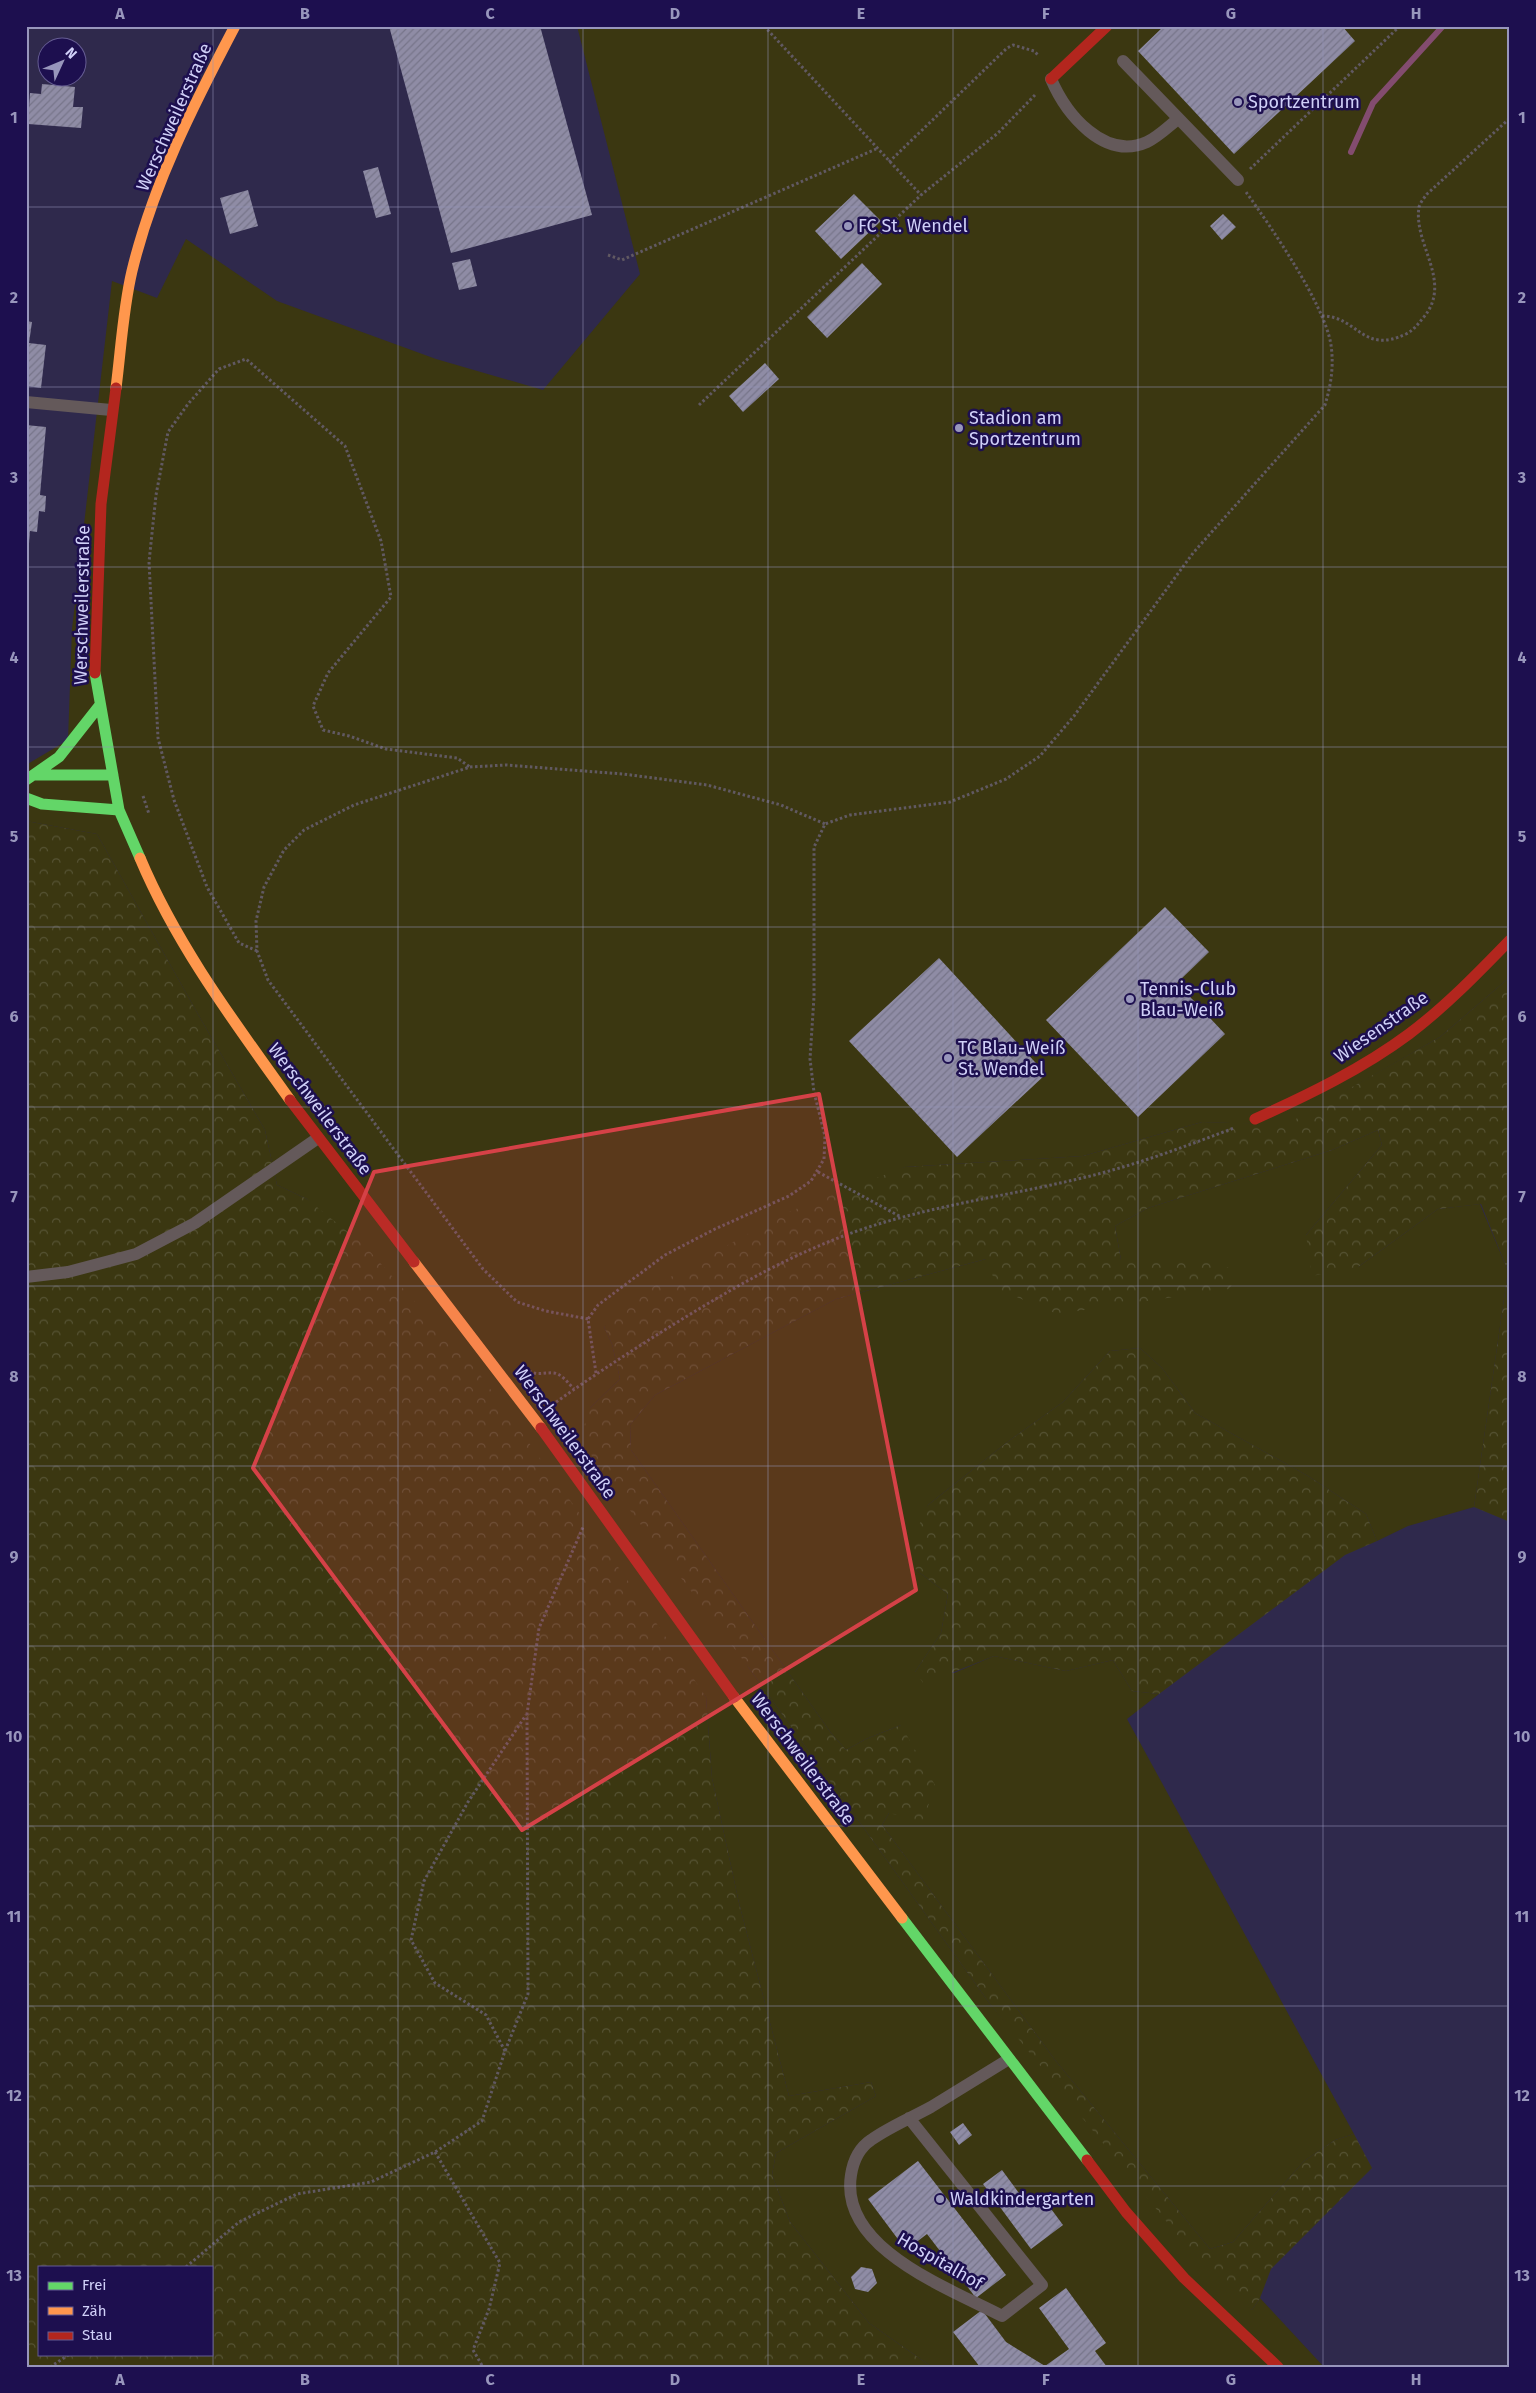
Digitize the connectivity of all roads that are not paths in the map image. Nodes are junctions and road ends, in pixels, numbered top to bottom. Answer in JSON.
{"nodes":[{"id":1,"x":235,"y":26,"type":"edge"},
{"id":2,"x":1107,"y":26,"type":"edge"},
{"id":3,"x":1123,"y":61,"type":"dead end"},
{"id":4,"x":1051,"y":79,"type":"joint"},
{"id":5,"x":1178,"y":119,"type":"junction"},
{"id":6,"x":1238,"y":180,"type":"road end"},
{"id":7,"x":26,"y":402,"type":"edge"},
{"id":8,"x":111,"y":410,"type":"junction"},
{"id":9,"x":100,"y":705,"type":"junction"},
{"id":10,"x":113,"y":775,"type":"junction"},
{"id":11,"x":31,"y":777,"type":"edge"},
{"id":12,"x":26,"y":798,"type":"edge"},
{"id":13,"x":119,"y":810,"type":"junction"},
{"id":14,"x":1510,"y":940,"type":"edge"},
{"id":15,"x":1255,"y":1119,"type":"road end"},
{"id":16,"x":318,"y":1138,"type":"junction"},
{"id":17,"x":26,"y":1277,"type":"edge"},
{"id":18,"x":1009,"y":2059,"type":"junction"},
{"id":19,"x":909,"y":2118,"type":"junction"},
{"id":20,"x":1278,"y":2367,"type":"edge"}],
"edges":[{"from":1,"to":8,"type":"main road","name":"Werschweilerstraße"},
{"from":2,"to":4,"type":"main road"},
{"from":3,"to":5,"type":"lane"},
{"from":4,"to":5,"type":"lane"},
{"from":5,"to":6,"type":"lane"},
{"from":7,"to":8,"type":"lane"},
{"from":8,"to":9,"type":"main road","name":"Werschweilerstraße"},
{"from":9,"to":10,"type":"main road","name":"Werschweilerstraße"},
{"from":9,"to":11,"type":"main road"},
{"from":10,"to":11,"type":"main road"},
{"from":10,"to":13,"type":"main road","name":"Werschweilerstraße"},
{"from":12,"to":13,"type":"main road"},
{"from":13,"to":16,"type":"main road","name":"Werschweilerstraße"},
{"from":14,"to":15,"type":"main road","name":"Wiesenstraße"},
{"from":16,"to":17,"type":"lane"},
{"from":16,"to":18,"type":"main road","name":"Werschweilerstraße"},
{"from":18,"to":19,"type":"lane","name":"Hospitalhof"},
{"from":18,"to":20,"type":"main road","name":"Werschweilerstraße"},
{"from":19,"to":19,"type":"lane","name":"Hospitalhof"}]}
